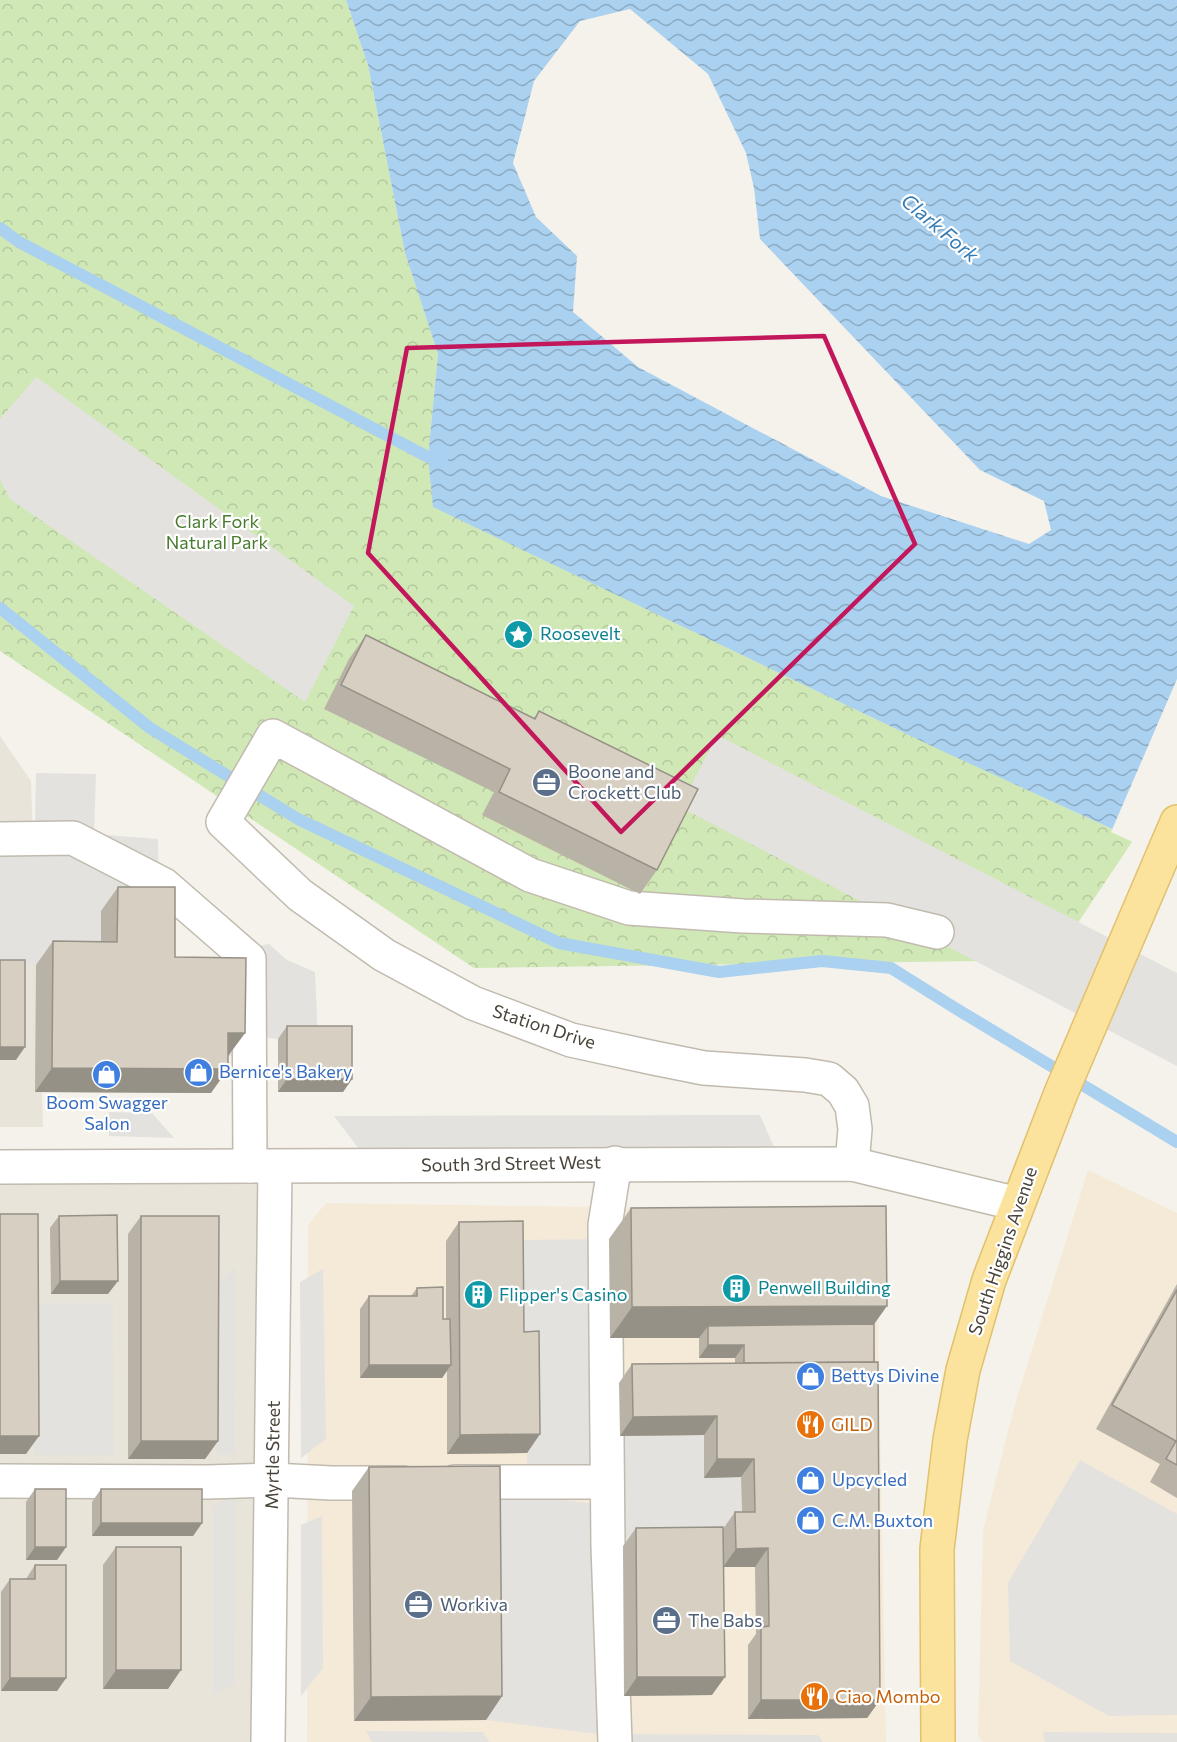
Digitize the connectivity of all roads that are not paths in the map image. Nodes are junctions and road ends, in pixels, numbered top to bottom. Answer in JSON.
{"nodes":[{"id":1,"x":1177,"y":822,"type":"edge"},
{"id":2,"x":0,"y":839,"type":"edge"},
{"id":3,"x":937,"y":932,"type":"dead end"},
{"id":4,"x":615,"y":1163,"type":"junction"},
{"id":5,"x":852,"y":1164,"type":"junction"},
{"id":6,"x":0,"y":1167,"type":"edge"},
{"id":7,"x":262,"y":1167,"type":"junction"},
{"id":8,"x":1018,"y":1204,"type":"junction"},
{"id":9,"x":273,"y":1480,"type":"junction"},
{"id":10,"x":0,"y":1481,"type":"edge"},
{"id":11,"x":607,"y":1482,"type":"junction"},
{"id":12,"x":268,"y":1742,"type":"edge"},
{"id":13,"x":615,"y":1742,"type":"edge"},
{"id":14,"x":938,"y":1742,"type":"edge"}],
"edges":[{"from":1,"to":8,"type":"main road","name":"South Higgins Avenue"},
{"from":2,"to":7,"type":"street","name":"Myrtle Street"},
{"from":3,"to":5,"type":"street","name":"Station Drive"},
{"from":4,"to":5,"type":"street","name":"South 3rd Street West"},
{"from":4,"to":7,"type":"street","name":"South 3rd Street West"},
{"from":4,"to":11,"type":"street"},
{"from":5,"to":8,"type":"street","name":"South 3rd Street West"},
{"from":6,"to":7,"type":"street","name":"South 3rd Street West"},
{"from":7,"to":9,"type":"street","name":"Myrtle Street"},
{"from":8,"to":14,"type":"main road","name":"South Higgins Avenue"},
{"from":9,"to":10,"type":"street"},
{"from":9,"to":11,"type":"street"},
{"from":9,"to":12,"type":"street","name":"Myrtle Street"},
{"from":11,"to":13,"type":"street"}]}
